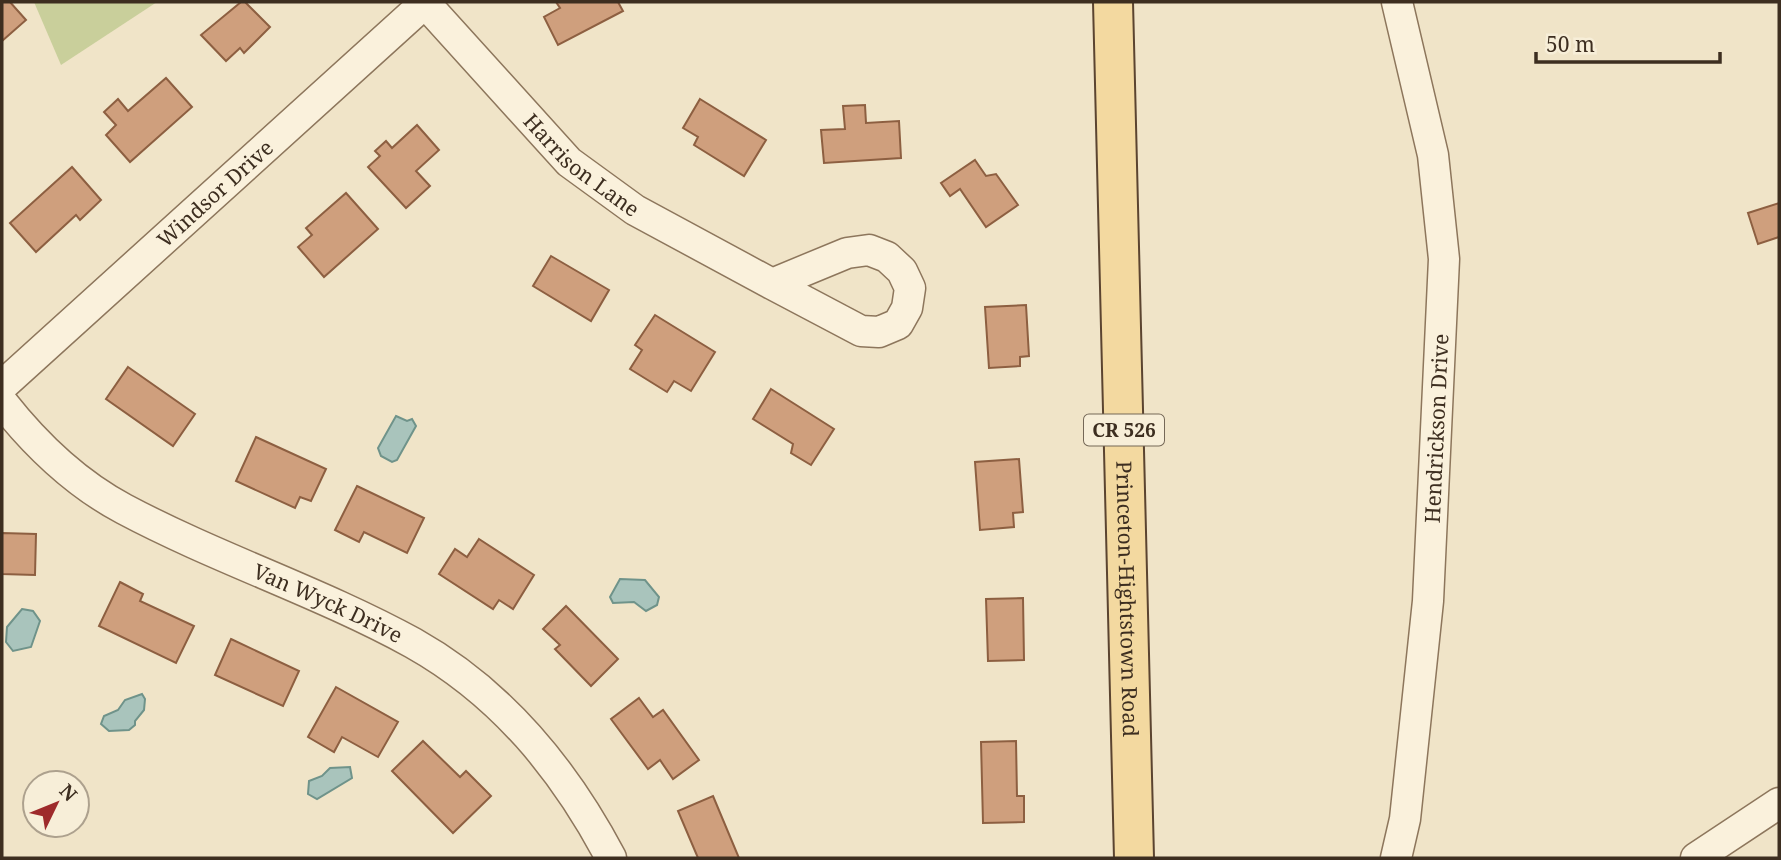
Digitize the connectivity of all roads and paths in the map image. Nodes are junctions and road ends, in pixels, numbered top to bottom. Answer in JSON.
{"nodes":[{"id":1,"x":1113,"y":2,"type":"edge"},
{"id":2,"x":1397,"y":2,"type":"edge"},
{"id":3,"x":425,"y":3,"type":"edge"},
{"id":4,"x":772,"y":284,"type":"dead end"},
{"id":5,"x":2,"y":386,"type":"edge"},
{"id":6,"x":2,"y":402,"type":"edge"},
{"id":7,"x":1779,"y":803,"type":"edge"},
{"id":8,"x":611,"y":858,"type":"edge"},
{"id":9,"x":1135,"y":858,"type":"edge"},
{"id":10,"x":1396,"y":858,"type":"edge"},
{"id":11,"x":1696,"y":858,"type":"edge"}],
"edges":[{"from":1,"to":9,"type":"main road","name":"Princeton-Hightstown Road","number":"CR 526"},
{"from":2,"to":10,"type":"street","name":"Hendrickson Drive"},
{"from":3,"to":4,"type":"street","name":"Harrison Lane"},
{"from":3,"to":5,"type":"street","name":"Windsor Drive"},
{"from":6,"to":8,"type":"street","name":"Van Wyck Drive"},
{"from":7,"to":11,"type":"street"}]}
